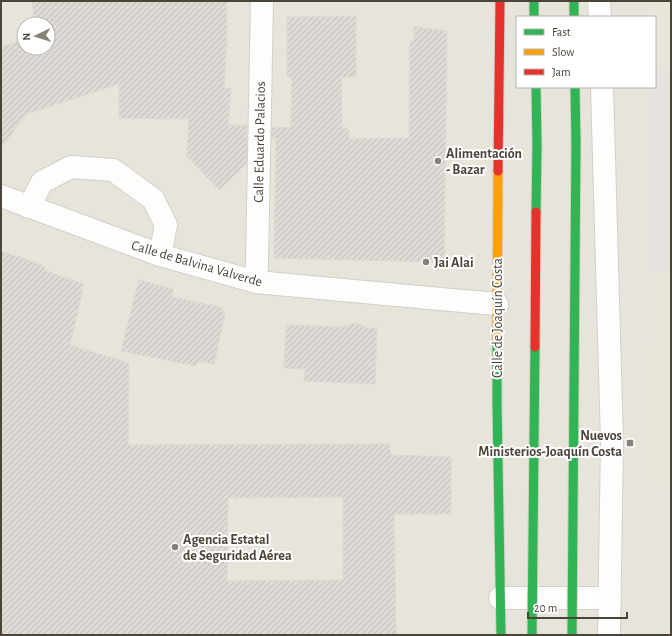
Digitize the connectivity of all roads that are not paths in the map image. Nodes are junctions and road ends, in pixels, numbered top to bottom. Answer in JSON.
{"nodes":[{"id":1,"x":262,"y":1,"type":"edge"},
{"id":2,"x":500,"y":1,"type":"edge"},
{"id":3,"x":534,"y":1,"type":"edge"},
{"id":4,"x":574,"y":1,"type":"edge"},
{"id":5,"x":600,"y":1,"type":"edge"},
{"id":6,"x":534,"y":16,"type":"edge"},
{"id":7,"x":574,"y":16,"type":"edge"},
{"id":8,"x":600,"y":16,"type":"edge"},
{"id":9,"x":536,"y":88,"type":"edge"},
{"id":10,"x":575,"y":88,"type":"edge"},
{"id":11,"x":602,"y":88,"type":"edge"},
{"id":12,"x":1,"y":196,"type":"edge"},
{"id":13,"x":29,"y":207,"type":"junction"},
{"id":14,"x":160,"y":255,"type":"junction"},
{"id":15,"x":256,"y":282,"type":"junction"},
{"id":16,"x":497,"y":304,"type":"junction"},
{"id":17,"x":500,"y":598,"type":"junction"},
{"id":18,"x":610,"y":598,"type":"junction"},
{"id":19,"x":500,"y":635,"type":"edge"},
{"id":20,"x":532,"y":635,"type":"edge"},
{"id":21,"x":572,"y":635,"type":"edge"},
{"id":22,"x":609,"y":635,"type":"edge"}],
"edges":[{"from":1,"to":15,"type":"street","name":"Calle Eduardo Palacios"},
{"from":2,"to":16,"type":"main road","name":"Calle de Joaquín Costa"},
{"from":3,"to":6,"type":"main road"},
{"from":4,"to":7,"type":"main road"},
{"from":5,"to":8,"type":"street"},
{"from":9,"to":20,"type":"main road","bridge":true},
{"from":10,"to":21,"type":"main road","bridge":true},
{"from":11,"to":18,"type":"street"},
{"from":12,"to":13,"type":"street","name":"Calle de Balvina Valverde"},
{"from":13,"to":14,"type":"street","name":"Calle de Balvina Valverde"},
{"from":13,"to":14,"type":"street"},
{"from":14,"to":15,"type":"street","name":"Calle de Balvina Valverde"},
{"from":15,"to":16,"type":"street","name":"Calle de Balvina Valverde"},
{"from":16,"to":17,"type":"main road","name":"Calle de Joaquín Costa"},
{"from":17,"to":18,"type":"street"},
{"from":17,"to":19,"type":"main road","name":"Calle de Joaquín Costa"},
{"from":18,"to":22,"type":"street"}]}
